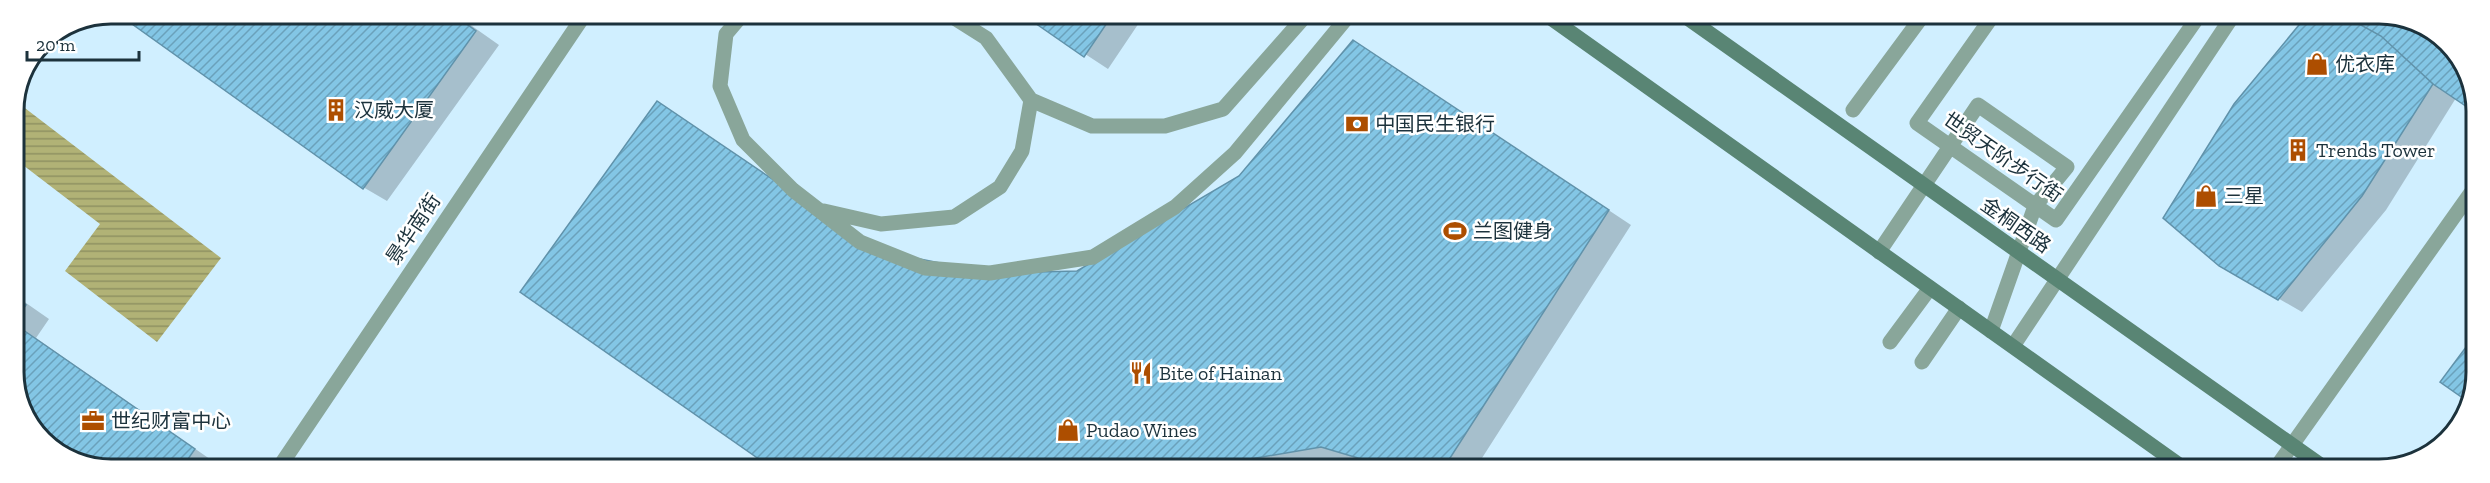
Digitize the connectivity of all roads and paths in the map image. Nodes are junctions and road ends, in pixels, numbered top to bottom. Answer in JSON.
{"nodes":[{"id":1,"x":578,"y":24,"type":"edge"},
{"id":2,"x":734,"y":24,"type":"edge"},
{"id":3,"x":964,"y":24,"type":"edge"},
{"id":4,"x":1298,"y":24,"type":"edge"},
{"id":5,"x":1342,"y":24,"type":"edge"},
{"id":6,"x":1559,"y":24,"type":"edge"},
{"id":7,"x":1696,"y":24,"type":"edge"},
{"id":8,"x":1917,"y":24,"type":"edge"},
{"id":9,"x":1987,"y":24,"type":"edge"},
{"id":10,"x":2193,"y":24,"type":"edge"},
{"id":11,"x":2227,"y":24,"type":"edge"},
{"id":12,"x":1031,"y":100,"type":"junction"},
{"id":13,"x":1853,"y":110,"type":"dead end"},
{"id":14,"x":1950,"y":146,"type":"junction"},
{"id":15,"x":1924,"y":185,"type":"junction"},
{"id":16,"x":2466,"y":200,"type":"edge"},
{"id":17,"x":2035,"y":206,"type":"junction"},
{"id":18,"x":818,"y":210,"type":"junction"},
{"id":19,"x":1879,"y":252,"type":"junction"},
{"id":20,"x":2019,"y":252,"type":"junction"},
{"id":21,"x":2057,"y":279,"type":"junction"},
{"id":22,"x":1930,"y":288,"type":"junction"},
{"id":23,"x":1959,"y":308,"type":"junction"},
{"id":24,"x":1991,"y":331,"type":"junction"},
{"id":25,"x":1890,"y":342,"type":"dead end"},
{"id":26,"x":2013,"y":346,"type":"junction"},
{"id":27,"x":1922,"y":362,"type":"dead end"},
{"id":28,"x":2292,"y":446,"type":"junction"},
{"id":29,"x":285,"y":459,"type":"edge"},
{"id":30,"x":2171,"y":459,"type":"edge"},
{"id":31,"x":2282,"y":459,"type":"edge"},
{"id":32,"x":2311,"y":459,"type":"edge"}],
"edges":[{"from":1,"to":29,"type":"street","name":"景华南街"},
{"from":2,"to":18,"type":"street"},
{"from":3,"to":12,"type":"street"},
{"from":4,"to":12,"type":"street"},
{"from":5,"to":18,"type":"street"},
{"from":6,"to":19,"type":"main road"},
{"from":7,"to":15,"type":"main road","name":"金桐西路"},
{"from":8,"to":13,"type":"street"},
{"from":9,"to":14,"type":"street","name":"世贸天阶步行街"},
{"from":10,"to":17,"type":"street","name":"世贸天阶步行街"},
{"from":11,"to":21,"type":"street"},
{"from":12,"to":18,"type":"street"},
{"from":14,"to":15,"type":"street"},
{"from":14,"to":17,"type":"street","name":"世贸天阶步行街"},
{"from":14,"to":17,"type":"street"},
{"from":15,"to":19,"type":"street"},
{"from":15,"to":20,"type":"main road","name":"金桐西路"},
{"from":16,"to":28,"type":"street"},
{"from":17,"to":20,"type":"street"},
{"from":19,"to":22,"type":"main road"},
{"from":20,"to":21,"type":"main road","name":"金桐西路"},
{"from":20,"to":24,"type":"street"},
{"from":21,"to":26,"type":"street"},
{"from":21,"to":28,"type":"main road","name":"金桐西路"},
{"from":22,"to":23,"type":"main road"},
{"from":22,"to":25,"type":"street"},
{"from":23,"to":24,"type":"main road"},
{"from":23,"to":27,"type":"street"},
{"from":24,"to":26,"type":"main road"},
{"from":26,"to":30,"type":"main road"},
{"from":28,"to":31,"type":"street"},
{"from":28,"to":32,"type":"main road","name":"金桐西路"}]}
